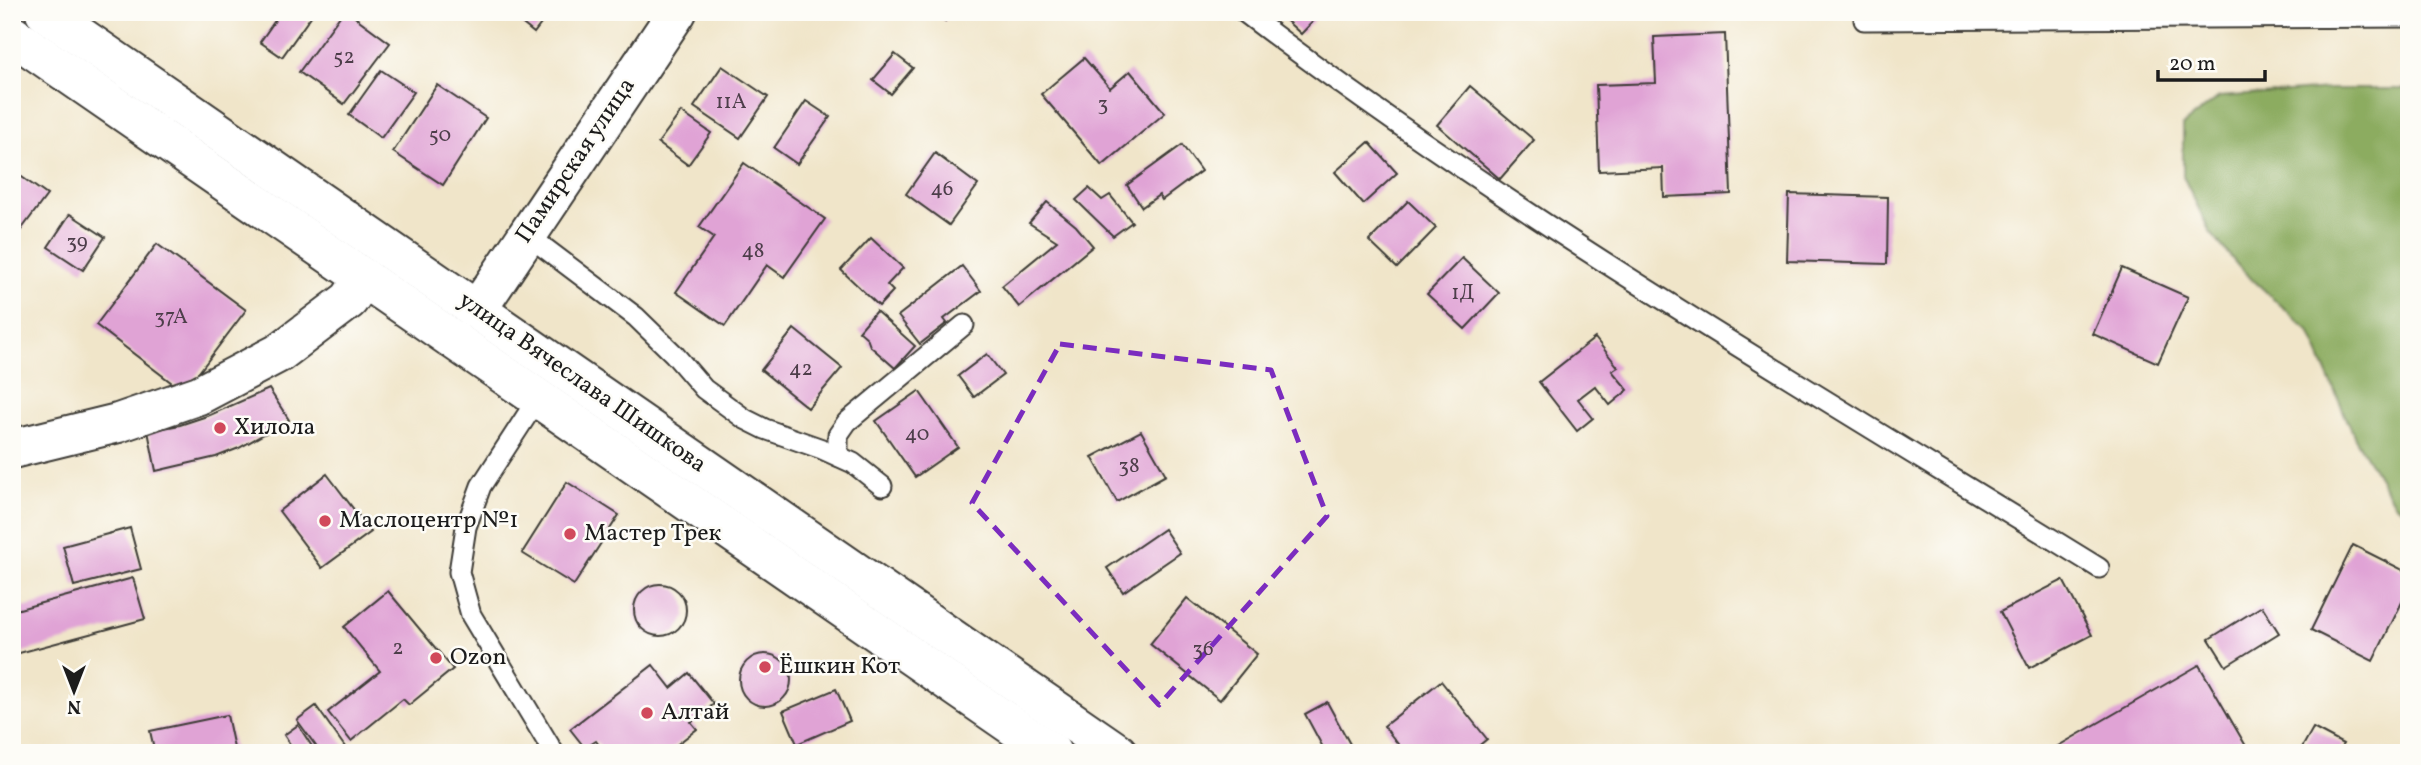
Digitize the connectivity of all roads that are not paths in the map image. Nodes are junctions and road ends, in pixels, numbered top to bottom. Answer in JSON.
{"nodes":[{"id":1,"x":45,"y":12,"type":"edge"},
{"id":2,"x":677,"y":12,"type":"edge"},
{"id":3,"x":1244,"y":12,"type":"edge"},
{"id":4,"x":2409,"y":17,"type":"edge"},
{"id":5,"x":1864,"y":20,"type":"dead end"},
{"id":6,"x":12,"y":35,"type":"edge"},
{"id":7,"x":526,"y":234,"type":"junction"},
{"id":8,"x":364,"y":278,"type":"junction"},
{"id":9,"x":477,"y":310,"type":"junction"},
{"id":10,"x":964,"y":325,"type":"dead end"},
{"id":11,"x":538,"y":398,"type":"junction"},
{"id":12,"x":12,"y":449,"type":"edge"},
{"id":13,"x":838,"y":456,"type":"junction"},
{"id":14,"x":882,"y":486,"type":"dead end"},
{"id":15,"x":2099,"y":568,"type":"dead end"},
{"id":16,"x":554,"y":753,"type":"edge"},
{"id":17,"x":1052,"y":753,"type":"edge"},
{"id":18,"x":1118,"y":753,"type":"edge"}],
"edges":[{"from":1,"to":9,"type":"main road","name":"улица Вячеслава Шишкова"},
{"from":2,"to":7,"type":"main road","name":"Памирская улица"},
{"from":3,"to":15,"type":"lane"},
{"from":4,"to":5,"type":"lane"},
{"from":6,"to":8,"type":"main road","name":"улица Вячеслава Шишкова"},
{"from":7,"to":9,"type":"main road","name":"Памирская улица"},
{"from":7,"to":13,"type":"lane"},
{"from":8,"to":11,"type":"main road","name":"улица Вячеслава Шишкова"},
{"from":8,"to":12,"type":"main road"},
{"from":9,"to":18,"type":"main road","name":"улица Вячеслава Шишкова"},
{"from":10,"to":13,"type":"lane"},
{"from":11,"to":16,"type":"lane"},
{"from":11,"to":17,"type":"main road","name":"улица Вячеслава Шишкова"},
{"from":13,"to":14,"type":"lane"}]}
